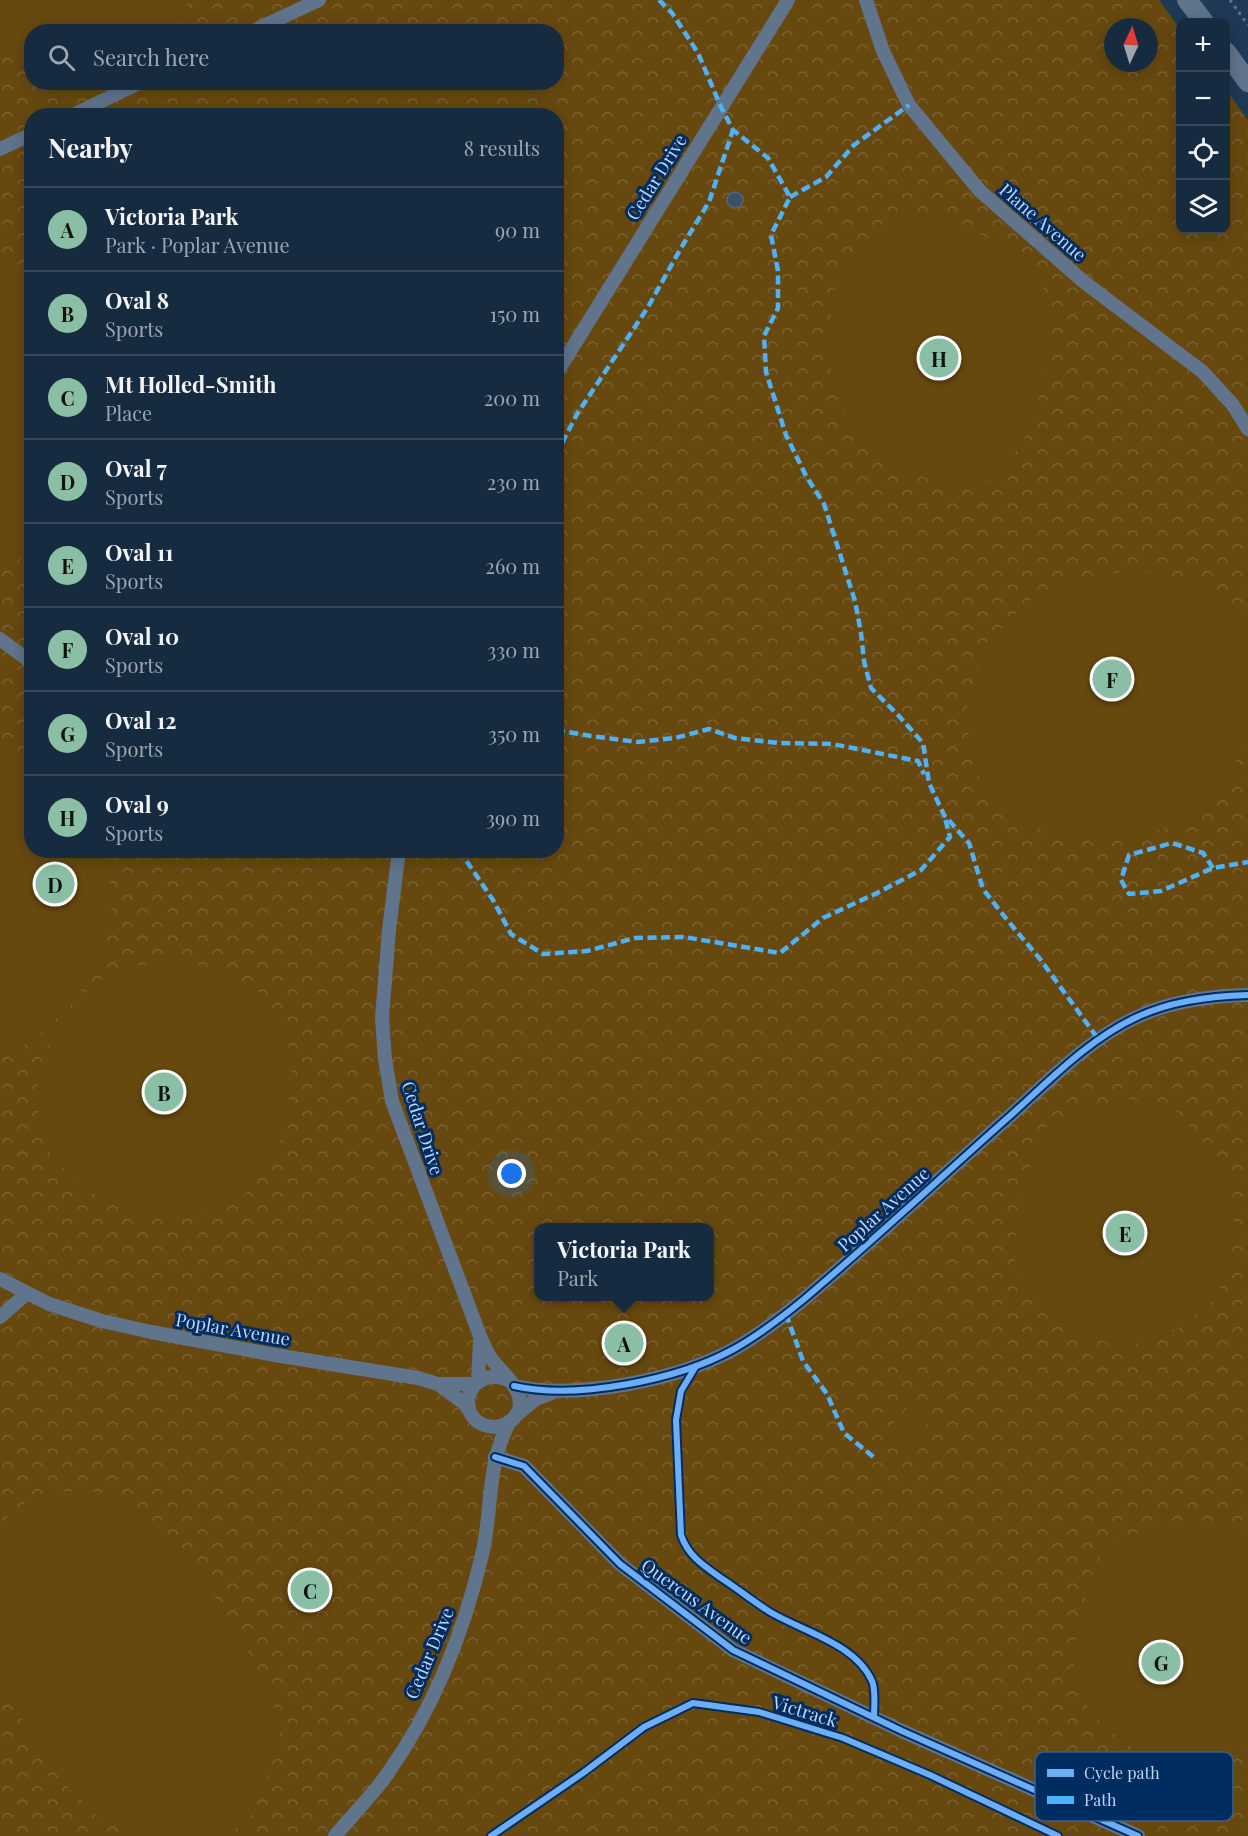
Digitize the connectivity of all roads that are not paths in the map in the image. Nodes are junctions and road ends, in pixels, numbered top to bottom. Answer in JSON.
{"nodes":[{"id":1,"x":319,"y":0,"type":"edge"},
{"id":2,"x":788,"y":0,"type":"edge"},
{"id":3,"x":866,"y":0,"type":"edge"},
{"id":4,"x":1187,"y":0,"type":"edge"},
{"id":5,"x":1201,"y":18,"type":"edge"},
{"id":6,"x":268,"y":24,"type":"edge"},
{"id":7,"x":1230,"y":57,"type":"edge"},
{"id":8,"x":1248,"y":82,"type":"edge"},
{"id":9,"x":125,"y":90,"type":"edge"},
{"id":10,"x":87,"y":108,"type":"edge"},
{"id":11,"x":24,"y":138,"type":"edge"},
{"id":12,"x":0,"y":149,"type":"edge"},
{"id":13,"x":564,"y":361,"type":"edge"},
{"id":14,"x":1248,"y":429,"type":"edge"},
{"id":15,"x":0,"y":639,"type":"edge"},
{"id":16,"x":24,"y":657,"type":"edge"},
{"id":17,"x":398,"y":858,"type":"edge"},
{"id":18,"x":1248,"y":995,"type":"edge"},
{"id":19,"x":0,"y":1279,"type":"edge"},
{"id":20,"x":26,"y":1294,"type":"junction"},
{"id":21,"x":0,"y":1317,"type":"edge"},
{"id":22,"x":480,"y":1336,"type":"junction"},
{"id":23,"x":477,"y":1382,"type":"junction"},
{"id":24,"x":511,"y":1383,"type":"junction"},
{"id":25,"x":438,"y":1384,"type":"junction"},
{"id":26,"x":560,"y":1390,"type":"junction"},
{"id":27,"x":469,"y":1407,"type":"junction"},
{"id":28,"x":512,"y":1419,"type":"junction"},
{"id":29,"x":486,"y":1426,"type":"junction"},
{"id":30,"x":495,"y":1457,"type":"junction"},
{"id":31,"x":1035,"y":1790,"type":"edge"},
{"id":32,"x":1104,"y":1821,"type":"edge"},
{"id":33,"x":335,"y":1836,"type":"edge"},
{"id":34,"x":1138,"y":1836,"type":"edge"}],
"edges":[{"from":1,"to":6,"type":"street"},
{"from":2,"to":13,"type":"street","name":"Cedar Drive"},
{"from":3,"to":14,"type":"street","name":"Plane Avenue"},
{"from":4,"to":5,"type":"main road"},
{"from":7,"to":8,"type":"main road"},
{"from":9,"to":10,"type":"street"},
{"from":11,"to":12,"type":"street"},
{"from":15,"to":16,"type":"street"},
{"from":17,"to":22,"type":"street","name":"Cedar Drive"},
{"from":18,"to":26,"type":"street","name":"Poplar Avenue"},
{"from":19,"to":20,"type":"street","name":"Poplar Avenue"},
{"from":20,"to":21,"type":"street"},
{"from":20,"to":25,"type":"street","name":"Poplar Avenue"},
{"from":22,"to":23,"type":"street","name":"Cedar Drive"},
{"from":22,"to":24,"type":"street","name":"Cedar Drive"},
{"from":23,"to":24,"type":"street"},
{"from":23,"to":25,"type":"street","name":"Poplar Avenue"},
{"from":23,"to":27,"type":"street"},
{"from":24,"to":26,"type":"street","name":"Poplar Avenue"},
{"from":24,"to":28,"type":"street"},
{"from":25,"to":27,"type":"street","name":"Poplar Avenue"},
{"from":26,"to":28,"type":"street","name":"Poplar Avenue"},
{"from":27,"to":29,"type":"street"},
{"from":28,"to":29,"type":"street"},
{"from":28,"to":30,"type":"street","name":"Cedar Drive"},
{"from":29,"to":30,"type":"street","name":"Cedar Drive"},
{"from":30,"to":31,"type":"street","name":"Quercus Avenue"},
{"from":30,"to":33,"type":"street","name":"Cedar Drive"},
{"from":32,"to":34,"type":"street","name":"Quercus Avenue"}]}
